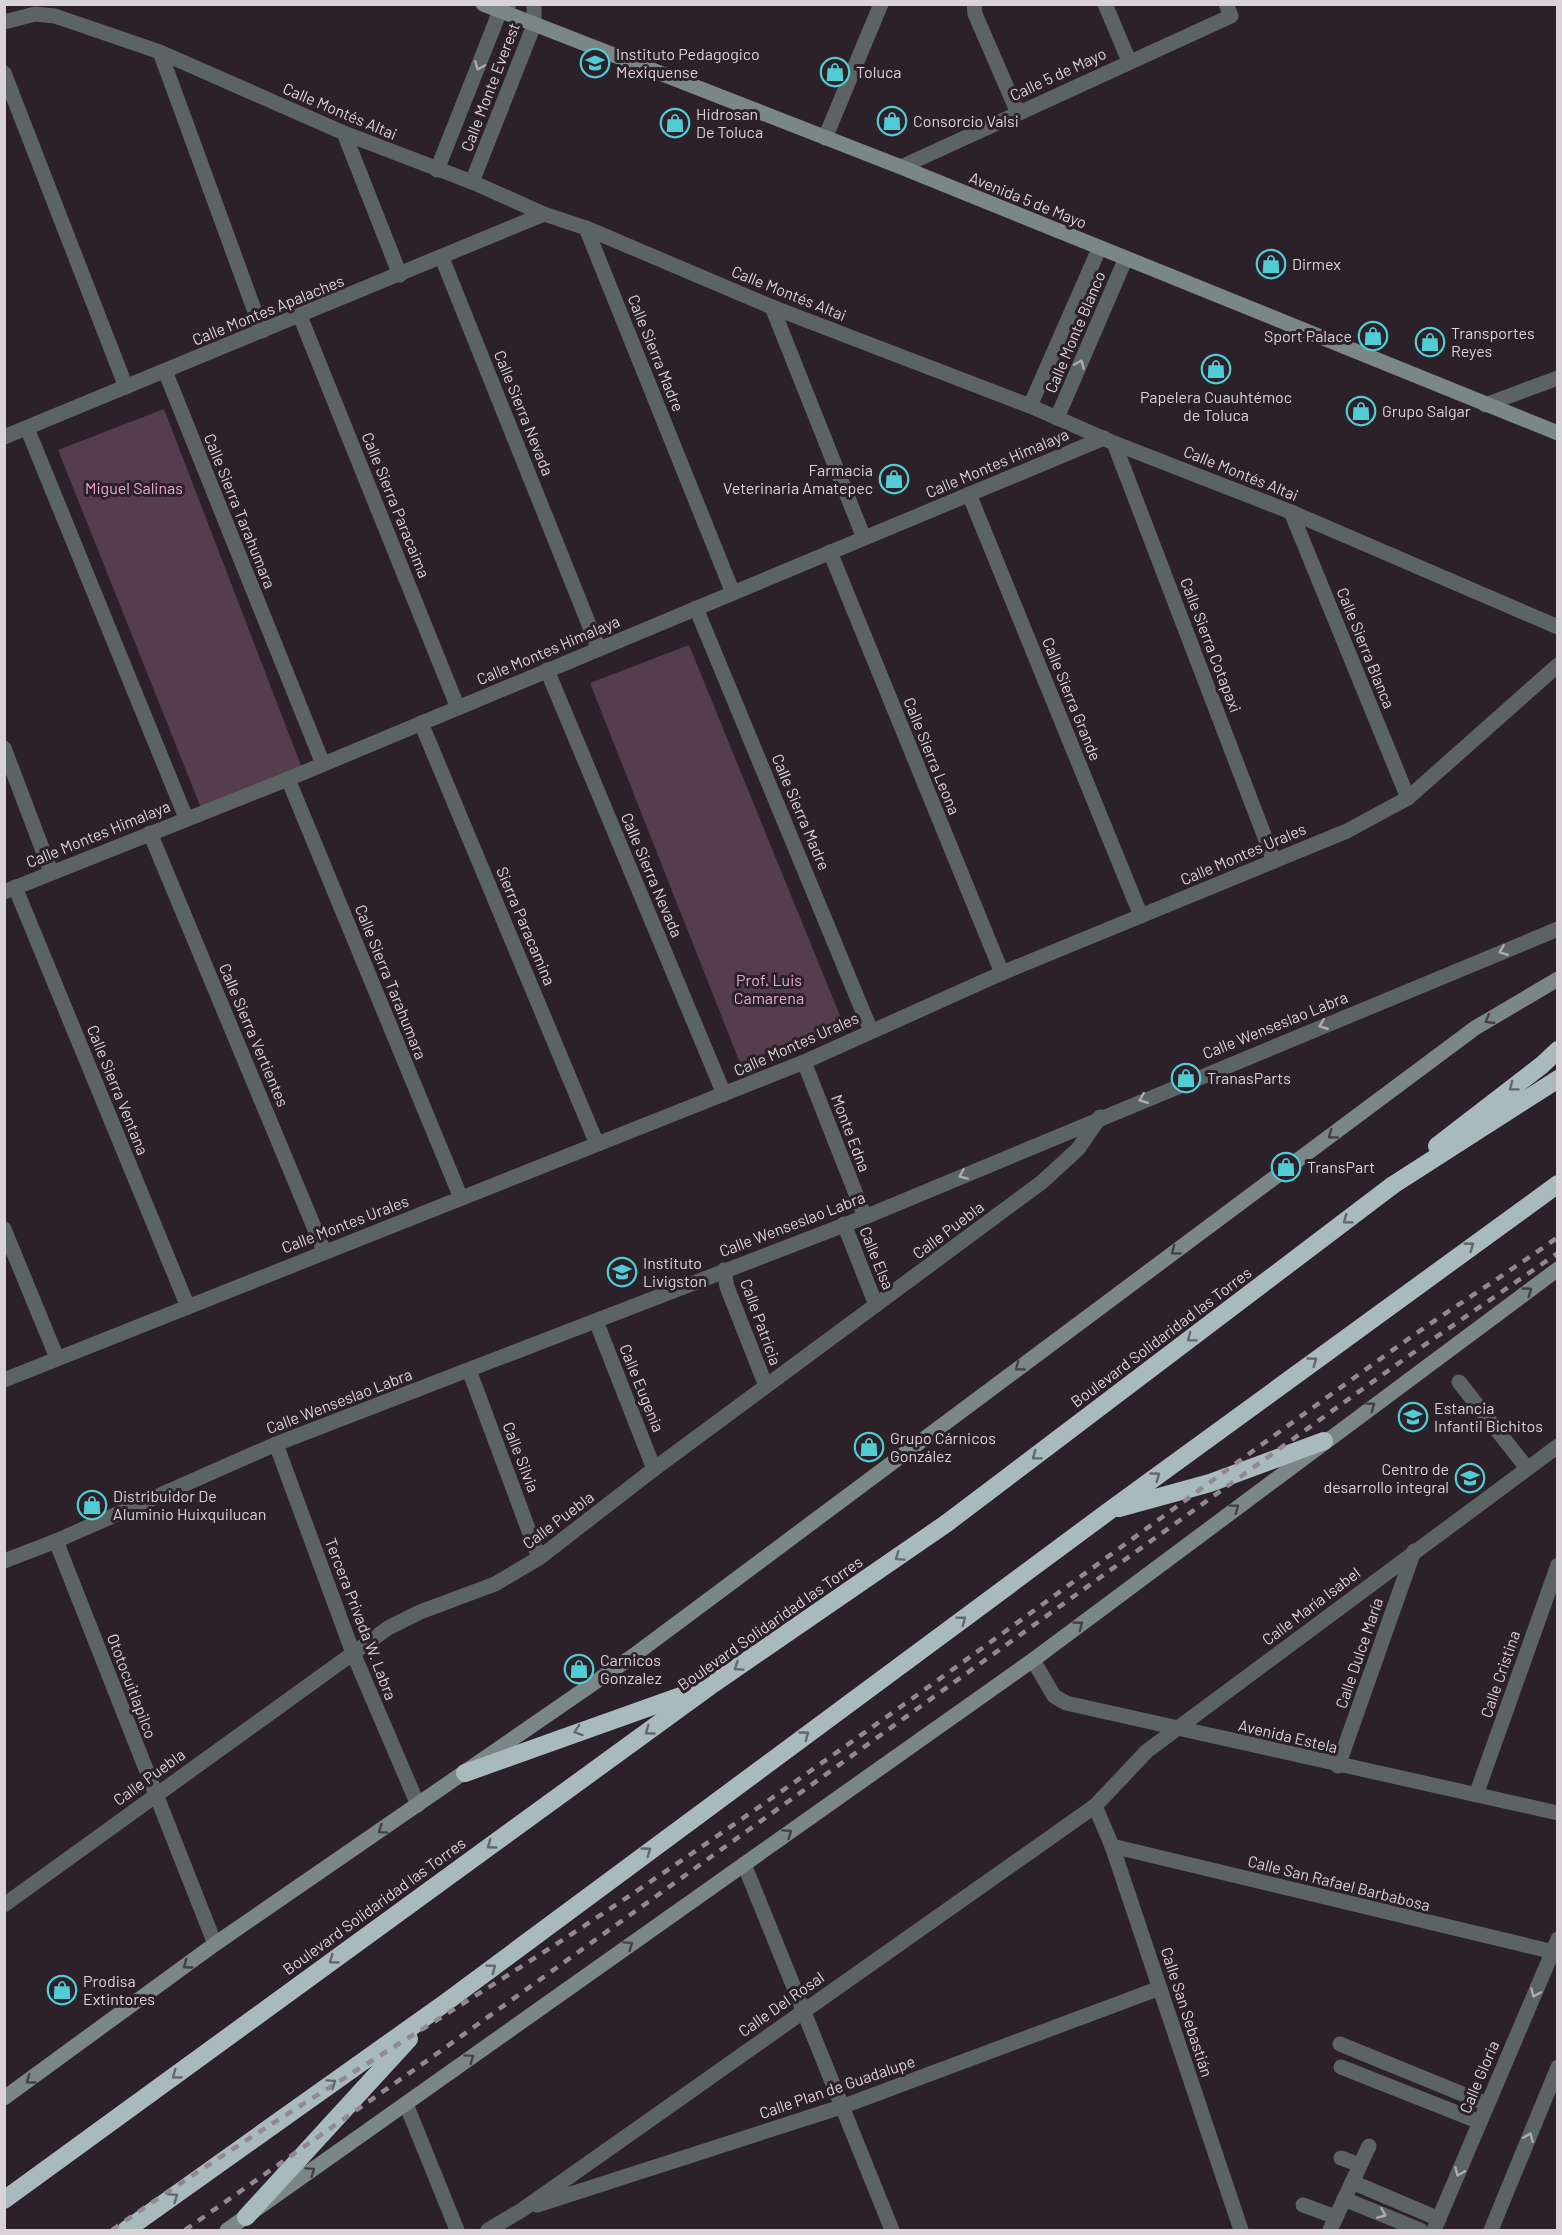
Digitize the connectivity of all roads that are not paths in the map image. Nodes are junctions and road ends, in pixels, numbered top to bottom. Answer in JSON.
{"nodes":[{"id":1,"x":483,"y":4,"type":"edge"},
{"id":2,"x":534,"y":4,"type":"edge"},
{"id":3,"x":881,"y":4,"type":"edge"},
{"id":4,"x":974,"y":4,"type":"edge"},
{"id":5,"x":1105,"y":4,"type":"edge"},
{"id":6,"x":504,"y":8,"type":"edge"},
{"id":7,"x":1228,"y":10,"type":"edge"},
{"id":8,"x":4,"y":22,"type":"edge"},
{"id":9,"x":534,"y":25,"type":"junction"},
{"id":10,"x":160,"y":52,"type":"junction"},
{"id":11,"x":1129,"y":61,"type":"junction"},
{"id":12,"x":4,"y":73,"type":"edge"},
{"id":13,"x":1018,"y":112,"type":"junction"},
{"id":14,"x":344,"y":133,"type":"junction"},
{"id":15,"x":825,"y":138,"type":"junction"},
{"id":16,"x":902,"y":167,"type":"junction"},
{"id":17,"x":437,"y":170,"type":"junction"},
{"id":18,"x":472,"y":182,"type":"junction"},
{"id":19,"x":544,"y":214,"type":"junction"},
{"id":20,"x":586,"y":228,"type":"junction"},
{"id":21,"x":1099,"y":249,"type":"junction"},
{"id":22,"x":442,"y":258,"type":"junction"},
{"id":23,"x":1125,"y":260,"type":"junction"},
{"id":24,"x":400,"y":275,"type":"junction"},
{"id":25,"x":772,"y":307,"type":"junction"},
{"id":26,"x":300,"y":316,"type":"junction"},
{"id":27,"x":262,"y":331,"type":"junction"},
{"id":28,"x":165,"y":371,"type":"junction"},
{"id":29,"x":1557,"y":378,"type":"edge"},
{"id":30,"x":126,"y":387,"type":"junction"},
{"id":31,"x":1485,"y":405,"type":"junction"},
{"id":32,"x":1030,"y":406,"type":"junction"},
{"id":33,"x":1057,"y":418,"type":"junction"},
{"id":34,"x":27,"y":428,"type":"junction"},
{"id":35,"x":1557,"y":433,"type":"edge"},
{"id":36,"x":4,"y":437,"type":"edge"},
{"id":37,"x":1109,"y":440,"type":"junction"},
{"id":38,"x":969,"y":494,"type":"junction"},
{"id":39,"x":1291,"y":512,"type":"junction"},
{"id":40,"x":864,"y":538,"type":"junction"},
{"id":41,"x":830,"y":552,"type":"junction"},
{"id":42,"x":734,"y":593,"type":"junction"},
{"id":43,"x":696,"y":608,"type":"junction"},
{"id":44,"x":1557,"y":627,"type":"edge"},
{"id":45,"x":598,"y":647,"type":"junction"},
{"id":46,"x":1557,"y":665,"type":"edge"},
{"id":47,"x":547,"y":670,"type":"junction"},
{"id":48,"x":458,"y":708,"type":"junction"},
{"id":49,"x":421,"y":723,"type":"junction"},
{"id":50,"x":4,"y":748,"type":"edge"},
{"id":51,"x":322,"y":764,"type":"junction"},
{"id":52,"x":288,"y":779,"type":"junction"},
{"id":53,"x":1408,"y":798,"type":"junction"},
{"id":54,"x":186,"y":818,"type":"junction"},
{"id":55,"x":150,"y":833,"type":"junction"},
{"id":56,"x":1274,"y":861,"type":"junction"},
{"id":57,"x":51,"y":872,"type":"junction"},
{"id":58,"x":10,"y":890,"type":"edge"},
{"id":59,"x":1141,"y":916,"type":"junction"},
{"id":60,"x":1557,"y":929,"type":"edge"},
{"id":61,"x":1002,"y":973,"type":"junction"},
{"id":62,"x":1557,"y":979,"type":"edge"},
{"id":63,"x":872,"y":1030,"type":"junction"},
{"id":64,"x":1557,"y":1050,"type":"edge"},
{"id":65,"x":804,"y":1062,"type":"junction"},
{"id":66,"x":1557,"y":1079,"type":"edge"},
{"id":67,"x":724,"y":1094,"type":"junction"},
{"id":68,"x":1101,"y":1117,"type":"junction"},
{"id":69,"x":597,"y":1144,"type":"junction"},
{"id":70,"x":1557,"y":1184,"type":"edge"},
{"id":71,"x":1394,"y":1185,"type":"junction"},
{"id":72,"x":461,"y":1198,"type":"junction"},
{"id":73,"x":865,"y":1216,"type":"junction"},
{"id":74,"x":844,"y":1224,"type":"junction"},
{"id":75,"x":4,"y":1229,"type":"edge"},
{"id":76,"x":324,"y":1251,"type":"junction"},
{"id":77,"x":1557,"y":1269,"type":"edge"},
{"id":78,"x":723,"y":1270,"type":"junction"},
{"id":79,"x":876,"y":1305,"type":"junction"},
{"id":80,"x":188,"y":1306,"type":"junction"},
{"id":81,"x":596,"y":1321,"type":"junction"},
{"id":82,"x":57,"y":1358,"type":"junction"},
{"id":83,"x":469,"y":1370,"type":"junction"},
{"id":84,"x":4,"y":1380,"type":"edge"},
{"id":85,"x":1459,"y":1382,"type":"dead end"},
{"id":86,"x":766,"y":1386,"type":"junction"},
{"id":87,"x":1324,"y":1441,"type":"junction"},
{"id":88,"x":276,"y":1444,"type":"junction"},
{"id":89,"x":1557,"y":1446,"type":"edge"},
{"id":90,"x":1527,"y":1468,"type":"junction"},
{"id":91,"x":654,"y":1469,"type":"junction"},
{"id":92,"x":1108,"y":1511,"type":"junction"},
{"id":93,"x":56,"y":1541,"type":"junction"},
{"id":94,"x":1414,"y":1551,"type":"junction"},
{"id":95,"x":540,"y":1558,"type":"junction"},
{"id":96,"x":4,"y":1561,"type":"edge"},
{"id":97,"x":1557,"y":1565,"type":"edge"},
{"id":98,"x":353,"y":1653,"type":"junction"},
{"id":99,"x":1033,"y":1660,"type":"junction"},
{"id":100,"x":713,"y":1684,"type":"junction"},
{"id":101,"x":1177,"y":1728,"type":"junction"},
{"id":102,"x":1338,"y":1766,"type":"junction"},
{"id":103,"x":465,"y":1773,"type":"junction"},
{"id":104,"x":154,"y":1796,"type":"junction"},
{"id":105,"x":1476,"y":1796,"type":"junction"},
{"id":106,"x":418,"y":1805,"type":"junction"},
{"id":107,"x":1095,"y":1806,"type":"junction"},
{"id":108,"x":1557,"y":1813,"type":"edge"},
{"id":109,"x":1112,"y":1846,"type":"junction"},
{"id":110,"x":744,"y":1864,"type":"junction"},
{"id":111,"x":4,"y":1905,"type":"edge"},
{"id":112,"x":215,"y":1944,"type":"junction"},
{"id":113,"x":1556,"y":1948,"type":"edge"},
{"id":114,"x":1160,"y":1988,"type":"junction"},
{"id":115,"x":445,"y":2003,"type":"junction"},
{"id":116,"x":802,"y":2011,"type":"junction"},
{"id":117,"x":1340,"y":2043,"type":"dead end"},
{"id":118,"x":1341,"y":2067,"type":"dead end"},
{"id":119,"x":1557,"y":2067,"type":"edge"},
{"id":120,"x":4,"y":2098,"type":"edge"},
{"id":121,"x":406,"y":2104,"type":"junction"},
{"id":122,"x":1487,"y":2104,"type":"junction"},
{"id":123,"x":844,"y":2106,"type":"junction"},
{"id":124,"x":1480,"y":2122,"type":"junction"},
{"id":125,"x":1369,"y":2146,"type":"dead end"},
{"id":126,"x":1341,"y":2158,"type":"dead end"},
{"id":127,"x":1360,"y":2165,"type":"junction"},
{"id":128,"x":1352,"y":2182,"type":"junction"},
{"id":129,"x":1344,"y":2199,"type":"junction"},
{"id":130,"x":4,"y":2200,"type":"edge"},
{"id":131,"x":1303,"y":2205,"type":"dead end"},
{"id":132,"x":522,"y":2210,"type":"junction"},
{"id":133,"x":246,"y":2217,"type":"junction"},
{"id":134,"x":1333,"y":2224,"type":"edge"},
{"id":135,"x":1437,"y":2225,"type":"edge"},
{"id":136,"x":126,"y":2230,"type":"edge"},
{"id":137,"x":227,"y":2230,"type":"edge"},
{"id":138,"x":456,"y":2230,"type":"edge"},
{"id":139,"x":488,"y":2230,"type":"edge"},
{"id":140,"x":892,"y":2230,"type":"edge"},
{"id":141,"x":1240,"y":2230,"type":"edge"},
{"id":142,"x":1420,"y":2230,"type":"edge"},
{"id":143,"x":1491,"y":2230,"type":"edge"}],
"edges":[{"from":1,"to":6,"type":"main road","name":"Avenida 5 de Mayo"},
{"from":2,"to":9,"type":"street","name":"Calle Monte Everest"},
{"from":3,"to":15,"type":"street"},
{"from":4,"to":13,"type":"street"},
{"from":5,"to":11,"type":"street"},
{"from":6,"to":9,"type":"main road","name":"Avenida 5 de Mayo"},
{"from":6,"to":17,"type":"street","name":"Calle Monte Everest","one_way":true},
{"from":7,"to":11,"type":"street","name":"Calle 5 de Mayo"},
{"from":8,"to":10,"type":"street","name":"Calle Montés Altai"},
{"from":9,"to":15,"type":"main road","name":"Avenida 5 de Mayo"},
{"from":9,"to":18,"type":"street","name":"Calle Monte Everest"},
{"from":10,"to":14,"type":"street","name":"Calle Montés Altai"},
{"from":10,"to":27,"type":"street"},
{"from":11,"to":13,"type":"street","name":"Calle 5 de Mayo"},
{"from":12,"to":30,"type":"street"},
{"from":13,"to":16,"type":"street","name":"Calle 5 de Mayo"},
{"from":14,"to":17,"type":"street","name":"Calle Montés Altai"},
{"from":14,"to":24,"type":"street"},
{"from":15,"to":16,"type":"main road","name":"Avenida 5 de Mayo"},
{"from":16,"to":21,"type":"main road","name":"Avenida 5 de Mayo"},
{"from":17,"to":18,"type":"street","name":"Calle Montés Altai"},
{"from":18,"to":19,"type":"street","name":"Calle Montés Altai"},
{"from":19,"to":20,"type":"street","name":"Calle Montés Altai"},
{"from":19,"to":22,"type":"street","name":"Calle Montes Apalaches"},
{"from":20,"to":25,"type":"street","name":"Calle Montés Altai"},
{"from":20,"to":42,"type":"street","name":"Calle Sierra Madre"},
{"from":21,"to":23,"type":"main road","name":"Avenida 5 de Mayo"},
{"from":21,"to":32,"type":"street","name":"Calle Monte Blanco"},
{"from":22,"to":24,"type":"street","name":"Calle Montes Apalaches"},
{"from":22,"to":45,"type":"street","name":"Calle Sierra Nevada"},
{"from":23,"to":31,"type":"main road","name":"Avenida 5 de Mayo"},
{"from":33,"to":23,"type":"street","name":"Calle Monte Blanco","one_way":true},
{"from":24,"to":26,"type":"street","name":"Calle Montes Apalaches"},
{"from":25,"to":32,"type":"street","name":"Calle Montés Altai"},
{"from":25,"to":40,"type":"street"},
{"from":26,"to":27,"type":"street","name":"Calle Montes Apalaches"},
{"from":26,"to":48,"type":"street","name":"Calle Sierra Paracaima"},
{"from":27,"to":28,"type":"street","name":"Calle Montes Apalaches"},
{"from":28,"to":30,"type":"street","name":"Calle Montes Apalaches"},
{"from":28,"to":51,"type":"street","name":"Calle Sierra Tarahumara"},
{"from":29,"to":31,"type":"street"},
{"from":30,"to":34,"type":"street","name":"Calle Montes Apalaches"},
{"from":31,"to":35,"type":"main road","name":"Avenida 5 de Mayo"},
{"from":32,"to":33,"type":"street","name":"Calle Montés Altai"},
{"from":33,"to":37,"type":"street","name":"Calle Montés Altai"},
{"from":34,"to":36,"type":"street","name":"Calle Montes Apalaches"},
{"from":34,"to":54,"type":"street"},
{"from":37,"to":38,"type":"street","name":"Calle Montes Himalaya"},
{"from":37,"to":39,"type":"street","name":"Calle Montés Altai"},
{"from":37,"to":56,"type":"street","name":"Calle Sierra Cotapaxi"},
{"from":38,"to":40,"type":"street","name":"Calle Montes Himalaya"},
{"from":38,"to":59,"type":"street","name":"Calle Sierra Grande"},
{"from":39,"to":44,"type":"street","name":"Calle Montés Altai"},
{"from":39,"to":53,"type":"street","name":"Calle Sierra Blanca"},
{"from":40,"to":41,"type":"street","name":"Calle Montes Himalaya"},
{"from":41,"to":42,"type":"street","name":"Calle Montes Himalaya"},
{"from":41,"to":61,"type":"street","name":"Calle Sierra Leona"},
{"from":42,"to":43,"type":"street","name":"Calle Montes Himalaya"},
{"from":43,"to":45,"type":"street","name":"Calle Montes Himalaya"},
{"from":43,"to":63,"type":"street","name":"Calle Sierra Madre"},
{"from":45,"to":47,"type":"street","name":"Calle Montes Himalaya"},
{"from":46,"to":53,"type":"street","name":"Calle Montes Urales"},
{"from":47,"to":48,"type":"street","name":"Calle Montes Himalaya"},
{"from":47,"to":67,"type":"street","name":"Calle Sierra Nevada"},
{"from":48,"to":49,"type":"street","name":"Calle Montes Himalaya"},
{"from":49,"to":51,"type":"street","name":"Calle Montes Himalaya"},
{"from":49,"to":69,"type":"street","name":"Sierra Paracamina"},
{"from":50,"to":57,"type":"street"},
{"from":51,"to":52,"type":"street","name":"Calle Montes Himalaya"},
{"from":52,"to":54,"type":"street","name":"Calle Montes Himalaya"},
{"from":52,"to":72,"type":"street","name":"Calle Sierra Tarahumara"},
{"from":53,"to":56,"type":"street","name":"Calle Montes Urales"},
{"from":54,"to":55,"type":"street","name":"Calle Montes Himalaya"},
{"from":55,"to":57,"type":"street","name":"Calle Montes Himalaya"},
{"from":55,"to":76,"type":"street","name":"Calle Sierra Vertientes"},
{"from":56,"to":59,"type":"street","name":"Calle Montes Urales"},
{"from":57,"to":58,"type":"street","name":"Calle Montes Himalaya"},
{"from":58,"to":80,"type":"street","name":"Calle Sierra Ventana"},
{"from":59,"to":61,"type":"street","name":"Calle Montes Urales"},
{"from":60,"to":68,"type":"street","name":"Calle Wenseslao Labra","one_way":true},
{"from":61,"to":63,"type":"street","name":"Calle Montes Urales"},
{"from":62,"to":103,"type":"main road","one_way":true},
{"from":63,"to":65,"type":"street","name":"Calle Montes Urales"},
{"from":64,"to":71,"type":"highway","one_way":true},
{"from":65,"to":67,"type":"street","name":"Calle Montes Urales"},
{"from":65,"to":73,"type":"street","name":"Monte Edna"},
{"from":66,"to":71,"type":"highway","name":"Boulevard Solidaridad las Torres"},
{"from":67,"to":69,"type":"street","name":"Calle Montes Urales"},
{"from":68,"to":73,"type":"street","name":"Calle Wenseslao Labra","one_way":true},
{"from":68,"to":79,"type":"street","name":"Calle Puebla"},
{"from":69,"to":72,"type":"street","name":"Calle Montes Urales"},
{"from":92,"to":70,"type":"highway","one_way":true},
{"from":71,"to":100,"type":"highway","name":"Boulevard Solidaridad las Torres","one_way":true},
{"from":72,"to":76,"type":"street","name":"Calle Montes Urales"},
{"from":73,"to":74,"type":"street","name":"Calle Wenseslao Labra"},
{"from":74,"to":78,"type":"street","name":"Calle Wenseslao Labra"},
{"from":74,"to":79,"type":"street","name":"Calle Elsa"},
{"from":75,"to":82,"type":"street"},
{"from":76,"to":80,"type":"street","name":"Calle Montes Urales"},
{"from":87,"to":77,"type":"main road","one_way":true},
{"from":78,"to":81,"type":"street","name":"Calle Wenseslao Labra"},
{"from":78,"to":86,"type":"street","name":"Calle Patricia"},
{"from":79,"to":86,"type":"street","name":"Calle Puebla"},
{"from":80,"to":82,"type":"street","name":"Calle Montes Urales"},
{"from":81,"to":83,"type":"street","name":"Calle Wenseslao Labra"},
{"from":81,"to":91,"type":"street","name":"Calle Eugenia"},
{"from":82,"to":84,"type":"street","name":"Calle Montes Urales"},
{"from":83,"to":88,"type":"street","name":"Calle Wenseslao Labra"},
{"from":83,"to":95,"type":"street","name":"Calle Silvia"},
{"from":85,"to":90,"type":"street"},
{"from":86,"to":91,"type":"street","name":"Calle Puebla"},
{"from":87,"to":92,"type":"highway"},
{"from":99,"to":87,"type":"main road","one_way":true},
{"from":88,"to":93,"type":"street","name":"Calle Wenseslao Labra"},
{"from":88,"to":98,"type":"street","name":"Tercera Privada W. Labra"},
{"from":89,"to":90,"type":"street","name":"Calle María Isabel"},
{"from":90,"to":94,"type":"street","name":"Calle María Isabel"},
{"from":91,"to":95,"type":"street","name":"Calle Puebla"},
{"from":115,"to":92,"type":"highway","one_way":true},
{"from":93,"to":96,"type":"street","name":"Calle Wenseslao Labra"},
{"from":93,"to":104,"type":"street","name":"Ototocuitlapilco"},
{"from":94,"to":101,"type":"street","name":"Calle María Isabel"},
{"from":94,"to":102,"type":"street","name":"Calle Dulce María"},
{"from":95,"to":98,"type":"street","name":"Calle Puebla"},
{"from":97,"to":105,"type":"street","name":"Calle Cristina"},
{"from":98,"to":104,"type":"street","name":"Calle Puebla"},
{"from":98,"to":106,"type":"street","name":"Tercera Privada W. Labra"},
{"from":99,"to":101,"type":"street","name":"Avenida Estela"},
{"from":110,"to":99,"type":"main road","one_way":true},
{"from":100,"to":103,"type":"highway","one_way":true},
{"from":100,"to":130,"type":"highway","name":"Boulevard Solidaridad las Torres","one_way":true},
{"from":101,"to":102,"type":"street","name":"Avenida Estela"},
{"from":101,"to":107,"type":"street","name":"Calle María Isabel"},
{"from":102,"to":105,"type":"street","name":"Avenida Estela"},
{"from":103,"to":106,"type":"main road"},
{"from":104,"to":111,"type":"street","name":"Calle Puebla"},
{"from":104,"to":112,"type":"street","name":"Ototocuitlapilco"},
{"from":105,"to":108,"type":"street","name":"Avenida Estela"},
{"from":106,"to":112,"type":"main road","one_way":true},
{"from":107,"to":109,"type":"street","name":"Calle San Sebastián"},
{"from":107,"to":116,"type":"street","name":"Calle Del Rosal"},
{"from":109,"to":113,"type":"street","name":"Calle San Rafael Barbabosa"},
{"from":109,"to":114,"type":"street","name":"Calle San Sebastián"},
{"from":110,"to":116,"type":"street"},
{"from":121,"to":110,"type":"main road","one_way":true},
{"from":112,"to":120,"type":"main road","one_way":true},
{"from":113,"to":122,"type":"street","name":"Calle Gloria","one_way":true},
{"from":114,"to":123,"type":"street","name":"Calle Plan de Guadalupe"},
{"from":114,"to":141,"type":"street","name":"Calle San Sebastián"},
{"from":115,"to":133,"type":"highway"},
{"from":136,"to":115,"type":"highway","one_way":true},
{"from":116,"to":123,"type":"street"},
{"from":116,"to":132,"type":"street","name":"Calle Del Rosal"},
{"from":117,"to":122,"type":"street"},
{"from":118,"to":124,"type":"street"},
{"from":143,"to":119,"type":"street","one_way":true},
{"from":133,"to":121,"type":"main road","one_way":true},
{"from":121,"to":138,"type":"street"},
{"from":122,"to":124,"type":"street","name":"Calle Gloria"},
{"from":123,"to":132,"type":"street","name":"Calle Plan de Guadalupe"},
{"from":123,"to":140,"type":"street"},
{"from":124,"to":135,"type":"street","name":"Calle Gloria","one_way":true},
{"from":125,"to":127,"type":"street"},
{"from":126,"to":127,"type":"street"},
{"from":127,"to":128,"type":"street"},
{"from":128,"to":129,"type":"street"},
{"from":128,"to":135,"type":"street"},
{"from":129,"to":134,"type":"street"},
{"from":129,"to":142,"type":"street","one_way":true},
{"from":131,"to":134,"type":"street"},
{"from":132,"to":139,"type":"street","name":"Calle Del Rosal"},
{"from":133,"to":137,"type":"main road"}]}
